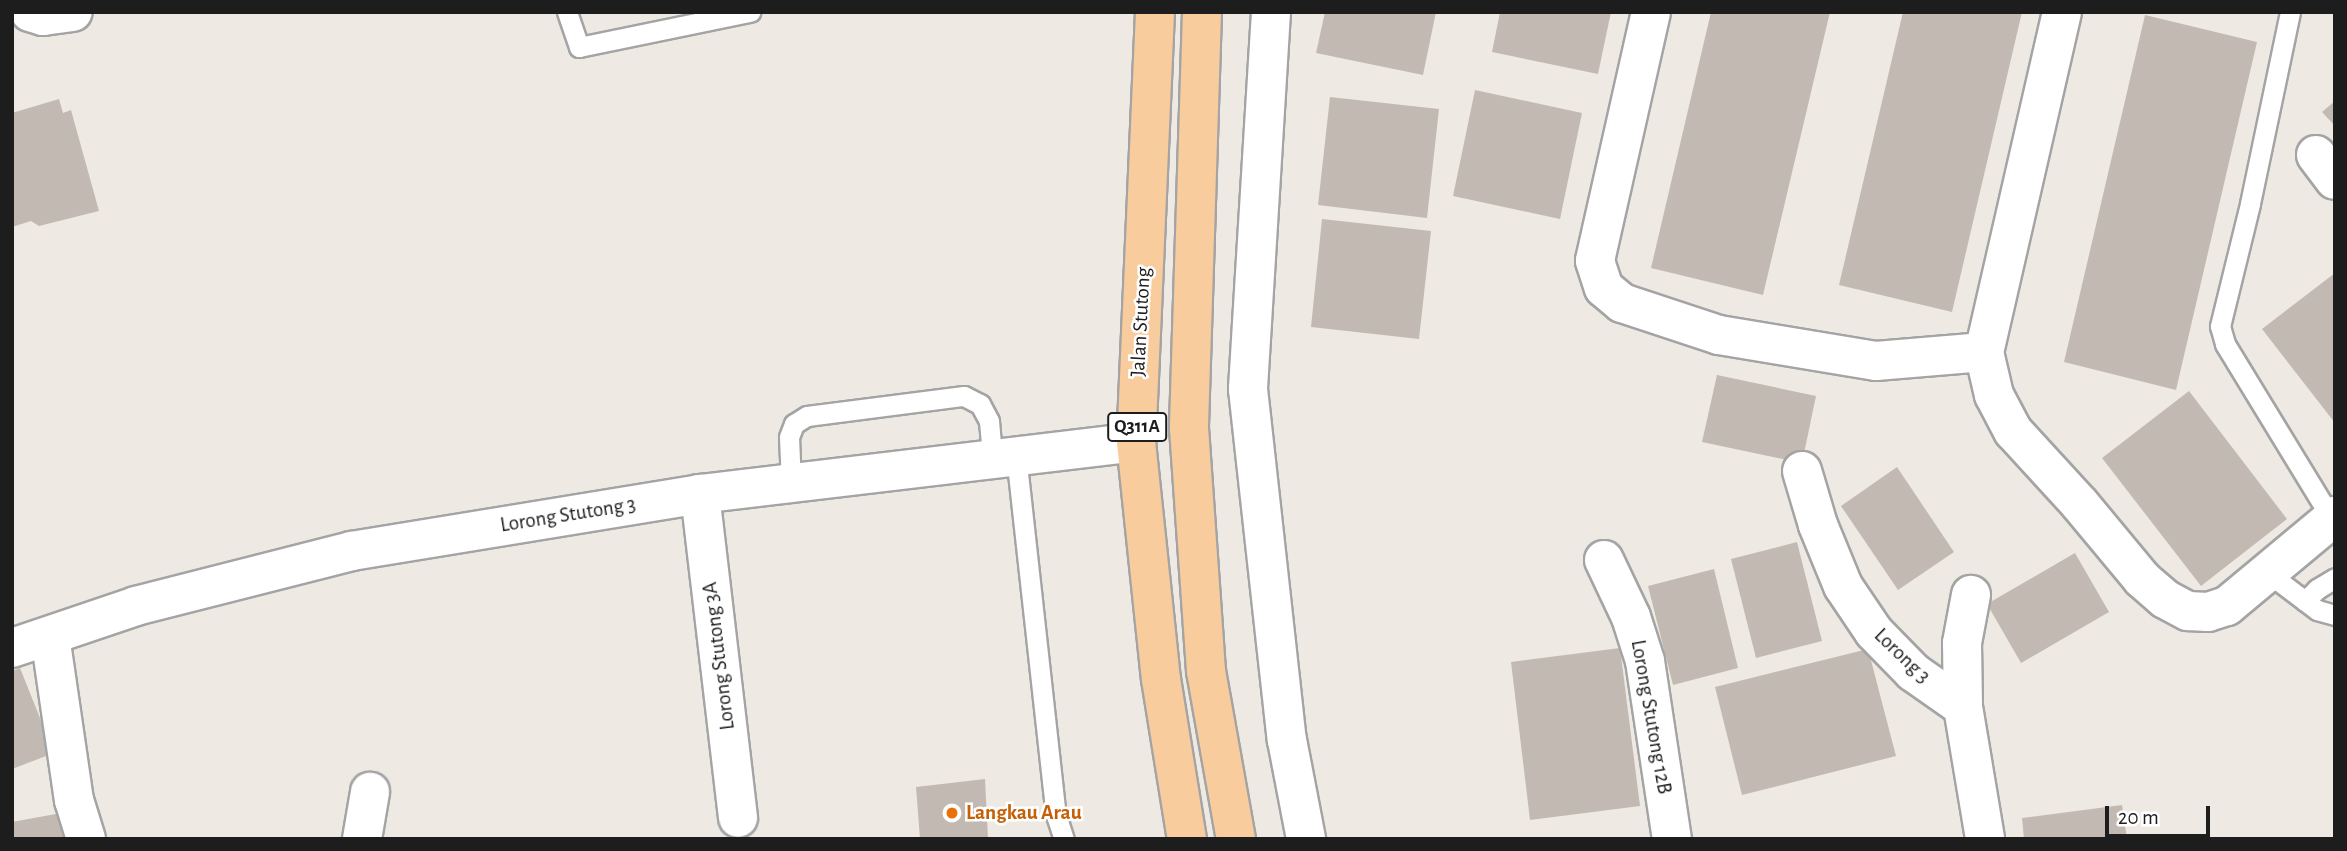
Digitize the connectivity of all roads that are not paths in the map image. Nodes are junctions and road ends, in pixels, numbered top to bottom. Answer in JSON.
{"nodes":[{"id":1,"x":30,"y":12,"type":"edge"},
{"id":2,"x":73,"y":12,"type":"edge"},
{"id":3,"x":567,"y":12,"type":"edge"},
{"id":4,"x":750,"y":12,"type":"edge"},
{"id":5,"x":1155,"y":12,"type":"edge"},
{"id":6,"x":1202,"y":12,"type":"edge"},
{"id":7,"x":1271,"y":12,"type":"edge"},
{"id":8,"x":1651,"y":12,"type":"edge"},
{"id":9,"x":2062,"y":12,"type":"edge"},
{"id":10,"x":2292,"y":14,"type":"edge"},
{"id":11,"x":1984,"y":352,"type":"junction"},
{"id":12,"x":1136,"y":442,"type":"junction"},
{"id":13,"x":1004,"y":456,"type":"junction"},
{"id":14,"x":1802,"y":471,"type":"dead end"},
{"id":15,"x":791,"y":483,"type":"junction"},
{"id":16,"x":700,"y":494,"type":"junction"},
{"id":17,"x":2333,"y":518,"type":"edge"},
{"id":18,"x":1604,"y":560,"type":"dead end"},
{"id":19,"x":2267,"y":573,"type":"junction"},
{"id":20,"x":2335,"y":578,"type":"edge"},
{"id":21,"x":1971,"y":595,"type":"dead end"},
{"id":22,"x":2305,"y":601,"type":"junction"},
{"id":23,"x":2335,"y":615,"type":"edge"},
{"id":24,"x":50,"y":636,"type":"junction"},
{"id":25,"x":12,"y":648,"type":"edge"},
{"id":26,"x":1963,"y":707,"type":"junction"},
{"id":27,"x":370,"y":792,"type":"dead end"},
{"id":28,"x":738,"y":818,"type":"dead end"},
{"id":29,"x":86,"y":839,"type":"edge"},
{"id":30,"x":362,"y":839,"type":"edge"},
{"id":31,"x":1065,"y":839,"type":"edge"},
{"id":32,"x":1187,"y":839,"type":"edge"},
{"id":33,"x":1236,"y":839,"type":"edge"},
{"id":34,"x":1306,"y":839,"type":"edge"},
{"id":35,"x":1672,"y":839,"type":"edge"},
{"id":36,"x":1985,"y":839,"type":"edge"}],
"edges":[{"from":1,"to":2,"type":"street"},
{"from":3,"to":4,"type":"lane"},
{"from":5,"to":12,"type":"main road","name":"Jalan Stutong","number":"Q311A"},
{"from":6,"to":33,"type":"main road"},
{"from":7,"to":34,"type":"street"},
{"from":8,"to":11,"type":"street"},
{"from":9,"to":11,"type":"street"},
{"from":10,"to":17,"type":"lane"},
{"from":11,"to":19,"type":"street"},
{"from":12,"to":13,"type":"street","name":"Lorong Stutong 3"},
{"from":12,"to":32,"type":"main road","name":"Jalan Stutong","number":"Q311A"},
{"from":13,"to":15,"type":"street","name":"Lorong Stutong 3"},
{"from":13,"to":15,"type":"lane"},
{"from":13,"to":31,"type":"lane"},
{"from":14,"to":26,"type":"street","name":"Lorong 3"},
{"from":15,"to":16,"type":"street","name":"Lorong Stutong 3"},
{"from":16,"to":24,"type":"street","name":"Lorong Stutong 3"},
{"from":16,"to":28,"type":"street","name":"Lorong Stutong 3A"},
{"from":17,"to":19,"type":"street"},
{"from":18,"to":35,"type":"street","name":"Lorong Stutong 12B"},
{"from":19,"to":22,"type":"lane"},
{"from":20,"to":22,"type":"lane"},
{"from":21,"to":26,"type":"street"},
{"from":22,"to":23,"type":"lane"},
{"from":24,"to":25,"type":"street","name":"Lorong Stutong 3"},
{"from":24,"to":29,"type":"street"},
{"from":26,"to":36,"type":"street"},
{"from":27,"to":30,"type":"street"}]}
